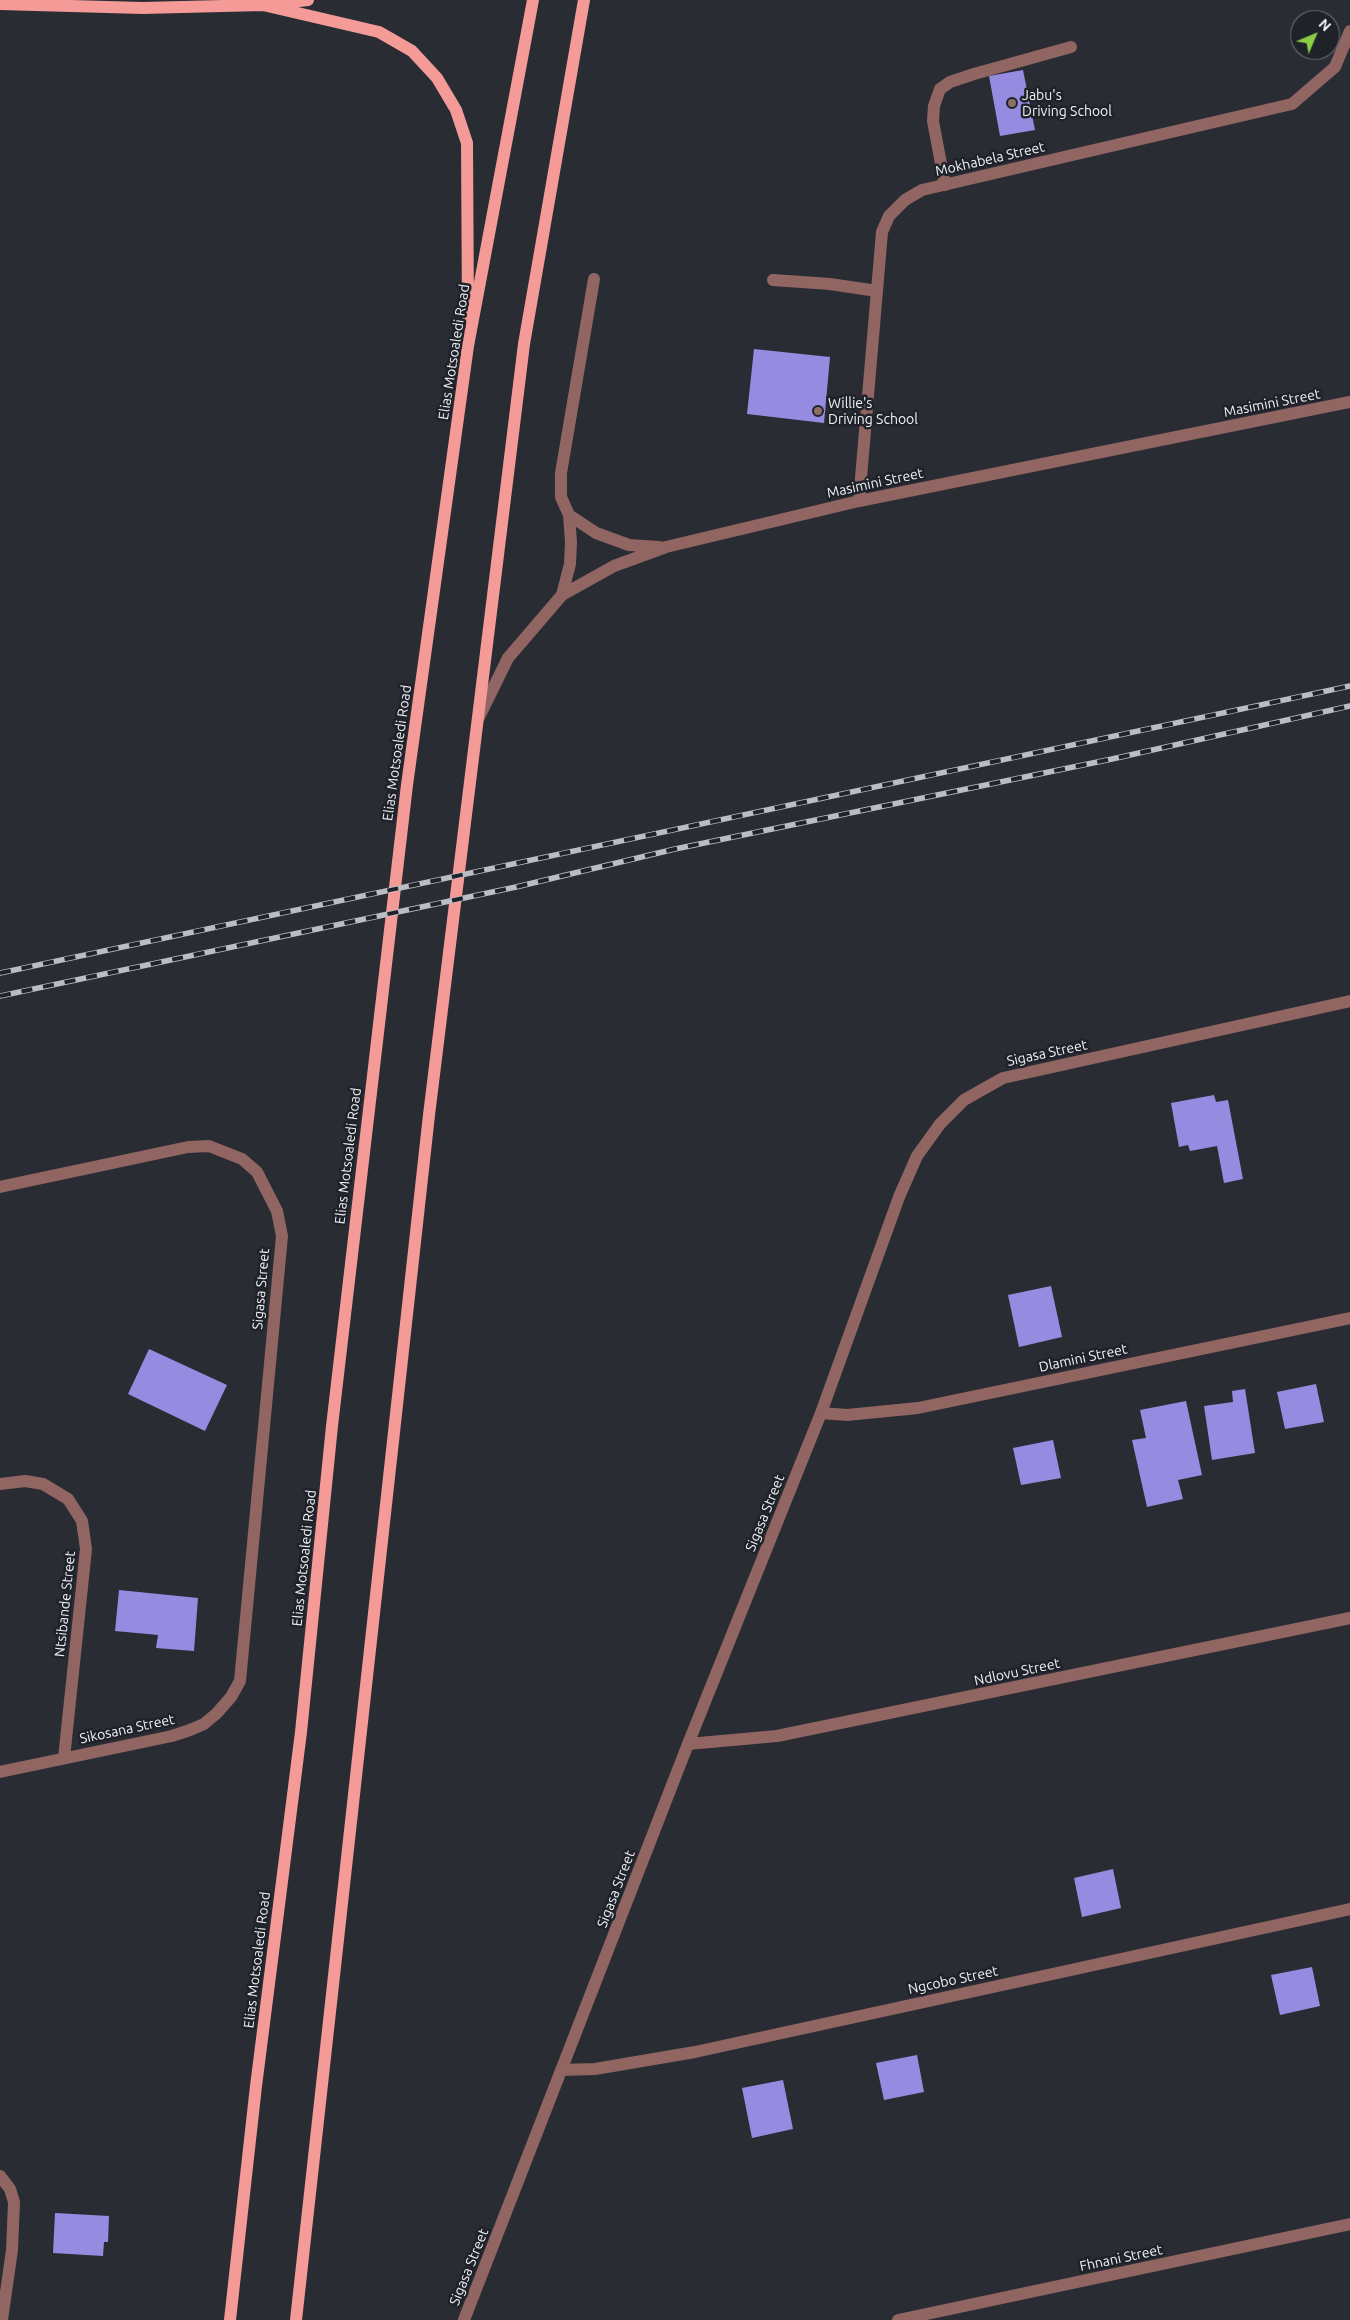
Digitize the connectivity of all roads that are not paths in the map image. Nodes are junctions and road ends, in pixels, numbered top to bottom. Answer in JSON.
{"nodes":[{"id":1,"x":308,"y":0,"type":"edge"},
{"id":2,"x":533,"y":0,"type":"edge"},
{"id":3,"x":584,"y":0,"type":"edge"},
{"id":4,"x":0,"y":4,"type":"edge"},
{"id":5,"x":263,"y":5,"type":"junction"},
{"id":6,"x":1350,"y":32,"type":"edge"},
{"id":7,"x":1071,"y":47,"type":"dead end"},
{"id":8,"x":945,"y":185,"type":"junction"},
{"id":9,"x":594,"y":279,"type":"dead end"},
{"id":10,"x":773,"y":280,"type":"dead end"},
{"id":11,"x":877,"y":291,"type":"junction"},
{"id":12,"x":468,"y":346,"type":"junction"},
{"id":13,"x":1350,"y":402,"type":"edge"},
{"id":14,"x":859,"y":501,"type":"junction"},
{"id":15,"x":570,"y":515,"type":"junction"},
{"id":16,"x":666,"y":547,"type":"junction"},
{"id":17,"x":562,"y":595,"type":"junction"},
{"id":18,"x":479,"y":718,"type":"junction"},
{"id":19,"x":1350,"y":1001,"type":"edge"},
{"id":20,"x":0,"y":1187,"type":"edge"},
{"id":21,"x":1350,"y":1318,"type":"edge"},
{"id":22,"x":821,"y":1413,"type":"junction"},
{"id":23,"x":0,"y":1484,"type":"edge"},
{"id":24,"x":1350,"y":1618,"type":"edge"},
{"id":25,"x":240,"y":1681,"type":"joint"},
{"id":26,"x":688,"y":1744,"type":"junction"},
{"id":27,"x":64,"y":1758,"type":"junction"},
{"id":28,"x":0,"y":1772,"type":"edge"},
{"id":29,"x":1350,"y":1909,"type":"edge"},
{"id":30,"x":561,"y":2070,"type":"junction"},
{"id":31,"x":0,"y":2176,"type":"edge"},
{"id":32,"x":1350,"y":2224,"type":"edge"},
{"id":33,"x":2,"y":2320,"type":"edge"},
{"id":34,"x":230,"y":2320,"type":"edge"},
{"id":35,"x":296,"y":2320,"type":"edge"},
{"id":36,"x":464,"y":2320,"type":"edge"},
{"id":37,"x":898,"y":2320,"type":"edge"}],
"edges":[{"from":1,"to":5,"type":"main road"},
{"from":2,"to":12,"type":"main road","name":"Elias Motsoaledi Road"},
{"from":3,"to":18,"type":"main road"},
{"from":4,"to":5,"type":"main road"},
{"from":5,"to":12,"type":"main road"},
{"from":6,"to":8,"type":"street","name":"Mokhabela Street"},
{"from":7,"to":8,"type":"street"},
{"from":8,"to":11,"type":"street","name":"Mokhabela Street"},
{"from":9,"to":15,"type":"street"},
{"from":10,"to":11,"type":"street"},
{"from":11,"to":14,"type":"street","name":"Mokhabela Street"},
{"from":12,"to":34,"type":"main road","name":"Elias Motsoaledi Road"},
{"from":13,"to":14,"type":"street","name":"Masimini Street"},
{"from":14,"to":16,"type":"street","name":"Masimini Street"},
{"from":15,"to":16,"type":"street"},
{"from":15,"to":17,"type":"street"},
{"from":16,"to":17,"type":"street","name":"Masimini Street"},
{"from":17,"to":18,"type":"street","name":"Masimini Street"},
{"from":18,"to":35,"type":"main road"},
{"from":19,"to":22,"type":"street","name":"Sigasa Street"},
{"from":20,"to":25,"type":"street","name":"Sigasa Street"},
{"from":21,"to":22,"type":"street","name":"Dlamini Street"},
{"from":22,"to":26,"type":"street","name":"Sigasa Street"},
{"from":23,"to":27,"type":"street","name":"Ntsibande Street"},
{"from":24,"to":26,"type":"street","name":"Ndlovu Street"},
{"from":25,"to":27,"type":"street","name":"Sikosana Street"},
{"from":26,"to":30,"type":"street","name":"Sigasa Street"},
{"from":27,"to":28,"type":"street","name":"Sikosana Street"},
{"from":29,"to":30,"type":"street","name":"Ngcobo Street"},
{"from":30,"to":36,"type":"street","name":"Sigasa Street"},
{"from":31,"to":33,"type":"street"},
{"from":32,"to":37,"type":"street","name":"Fhnani Street"}]}
